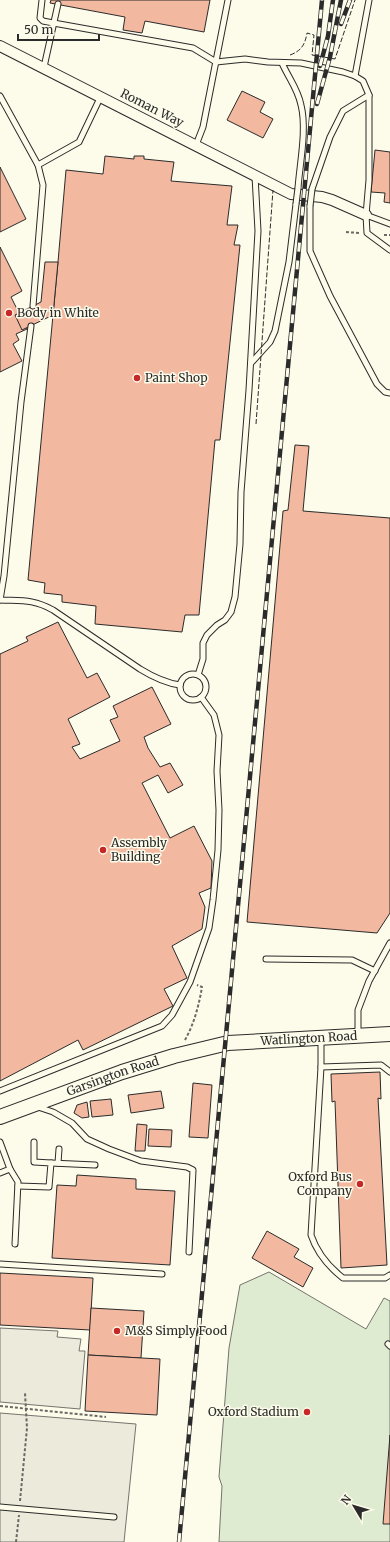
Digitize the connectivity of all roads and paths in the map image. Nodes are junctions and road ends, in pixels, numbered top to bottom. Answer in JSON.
{"nodes":[{"id":1,"x":42,"y":0,"type":"edge"},
{"id":2,"x":228,"y":0,"type":"edge"},
{"id":3,"x":369,"y":0,"type":"edge"},
{"id":4,"x":58,"y":4,"type":"dead end"},
{"id":5,"x":54,"y":24,"type":"junction"},
{"id":6,"x":0,"y":46,"type":"edge"},
{"id":7,"x":216,"y":62,"type":"junction"},
{"id":8,"x":282,"y":63,"type":"junction"},
{"id":9,"x":44,"y":67,"type":"junction"},
{"id":10,"x":355,"y":76,"type":"junction"},
{"id":11,"x":369,"y":95,"type":"junction"},
{"id":12,"x":0,"y":96,"type":"edge"},
{"id":13,"x":101,"y":96,"type":"junction"},
{"id":14,"x":196,"y":145,"type":"junction"},
{"id":15,"x":38,"y":165,"type":"junction"},
{"id":16,"x":255,"y":176,"type":"junction"},
{"id":17,"x":294,"y":191,"type":"junction"},
{"id":18,"x":366,"y":215,"type":"junction"},
{"id":19,"x":390,"y":224,"type":"edge"},
{"id":20,"x":390,"y":250,"type":"edge"},
{"id":21,"x":33,"y":306,"type":"dead end"},
{"id":22,"x":31,"y":326,"type":"dead end"},
{"id":23,"x":251,"y":363,"type":"junction"},
{"id":24,"x":390,"y":393,"type":"edge"},
{"id":25,"x":0,"y":600,"type":"edge"},
{"id":26,"x":198,"y":675,"type":"junction"},
{"id":27,"x":180,"y":685,"type":"junction"},
{"id":28,"x":201,"y":697,"type":"junction"},
{"id":29,"x":390,"y":943,"type":"edge"},
{"id":30,"x":266,"y":959,"type":"dead end"},
{"id":31,"x":375,"y":971,"type":"junction"},
{"id":32,"x":190,"y":982,"type":"junction"},
{"id":33,"x":193,"y":1025,"type":"dead end"},
{"id":34,"x":390,"y":1034,"type":"edge"},
{"id":35,"x":358,"y":1036,"type":"junction"},
{"id":36,"x":321,"y":1038,"type":"junction"},
{"id":37,"x":228,"y":1043,"type":"joint"},
{"id":38,"x":321,"y":1067,"type":"junction"},
{"id":39,"x":390,"y":1072,"type":"edge"},
{"id":40,"x":0,"y":1091,"type":"edge"},
{"id":41,"x":33,"y":1105,"type":"junction"},
{"id":42,"x":0,"y":1117,"type":"edge"},
{"id":43,"x":0,"y":1142,"type":"edge"},
{"id":44,"x":34,"y":1142,"type":"dead end"},
{"id":45,"x":59,"y":1149,"type":"dead end"},
{"id":46,"x":51,"y":1163,"type":"junction"},
{"id":47,"x":58,"y":1163,"type":"junction"},
{"id":48,"x":95,"y":1165,"type":"dead end"},
{"id":49,"x":10,"y":1169,"type":"junction"},
{"id":50,"x":0,"y":1173,"type":"edge"},
{"id":51,"x":18,"y":1186,"type":"junction"},
{"id":52,"x":15,"y":1244,"type":"dead end"},
{"id":53,"x":189,"y":1252,"type":"dead end"},
{"id":54,"x":0,"y":1264,"type":"edge"},
{"id":55,"x":162,"y":1274,"type":"dead end"},
{"id":56,"x":390,"y":1275,"type":"edge"},
{"id":57,"x":25,"y":1392,"type":"dead end"},
{"id":58,"x":0,"y":1406,"type":"edge"},
{"id":59,"x":26,"y":1408,"type":"junction"},
{"id":60,"x":106,"y":1417,"type":"dead end"},
{"id":61,"x":0,"y":1507,"type":"edge"},
{"id":62,"x":19,"y":1509,"type":"junction"},
{"id":63,"x":114,"y":1517,"type":"dead end"},
{"id":64,"x":16,"y":1542,"type":"edge"}],
"edges":[{"from":1,"to":5,"type":"lane"},
{"from":2,"to":7,"type":"lane"},
{"from":3,"to":10,"type":"lane"},
{"from":4,"to":5,"type":"lane"},
{"from":5,"to":7,"type":"lane"},
{"from":5,"to":9,"type":"lane"},
{"from":6,"to":9,"type":"street","name":"Roman Way"},
{"from":7,"to":8,"type":"lane"},
{"from":7,"to":14,"type":"lane"},
{"from":8,"to":10,"type":"lane"},
{"from":8,"to":17,"type":"lane"},
{"from":9,"to":13,"type":"street","name":"Roman Way"},
{"from":10,"to":11,"type":"lane"},
{"from":11,"to":18,"type":"lane"},
{"from":11,"to":24,"type":"lane","bridge":true},
{"from":12,"to":15,"type":"lane"},
{"from":13,"to":14,"type":"street","name":"Roman Way"},
{"from":13,"to":15,"type":"lane"},
{"from":14,"to":16,"type":"street","name":"Roman Way"},
{"from":15,"to":21,"type":"lane"},
{"from":16,"to":17,"type":"street","name":"Roman Way"},
{"from":16,"to":23,"type":"lane"},
{"from":17,"to":18,"type":"street"},
{"from":17,"to":23,"type":"lane","bridge":true},
{"from":18,"to":19,"type":"lane"},
{"from":18,"to":20,"type":"lane"},
{"from":22,"to":25,"type":"lane"},
{"from":23,"to":26,"type":"lane"},
{"from":25,"to":27,"type":"lane"},
{"from":26,"to":27,"type":"lane"},
{"from":26,"to":28,"type":"lane"},
{"from":27,"to":28,"type":"lane"},
{"from":28,"to":32,"type":"lane"},
{"from":29,"to":31,"type":"lane"},
{"from":30,"to":31,"type":"lane"},
{"from":31,"to":35,"type":"lane"},
{"from":32,"to":33,"type":"path"},
{"from":32,"to":40,"type":"lane"},
{"from":34,"to":35,"type":"main road","name":"Watlington Road"},
{"from":35,"to":36,"type":"main road","name":"Watlington Road"},
{"from":36,"to":37,"type":"main road","name":"Watlington Road"},
{"from":36,"to":38,"type":"lane"},
{"from":37,"to":41,"type":"main road","name":"Garsington Road"},
{"from":38,"to":39,"type":"lane"},
{"from":38,"to":56,"type":"lane"},
{"from":41,"to":42,"type":"main road","name":"Garsington Road"},
{"from":41,"to":53,"type":"lane"},
{"from":43,"to":49,"type":"lane"},
{"from":44,"to":46,"type":"lane"},
{"from":45,"to":47,"type":"lane"},
{"from":46,"to":47,"type":"lane"},
{"from":46,"to":51,"type":"lane"},
{"from":47,"to":48,"type":"lane"},
{"from":49,"to":50,"type":"lane"},
{"from":49,"to":51,"type":"lane"},
{"from":51,"to":52,"type":"lane"},
{"from":54,"to":55,"type":"lane"},
{"from":57,"to":59,"type":"path"},
{"from":58,"to":59,"type":"path"},
{"from":59,"to":60,"type":"path"},
{"from":59,"to":62,"type":"path"},
{"from":61,"to":62,"type":"lane"},
{"from":62,"to":63,"type":"lane"},
{"from":62,"to":64,"type":"path"}]}
